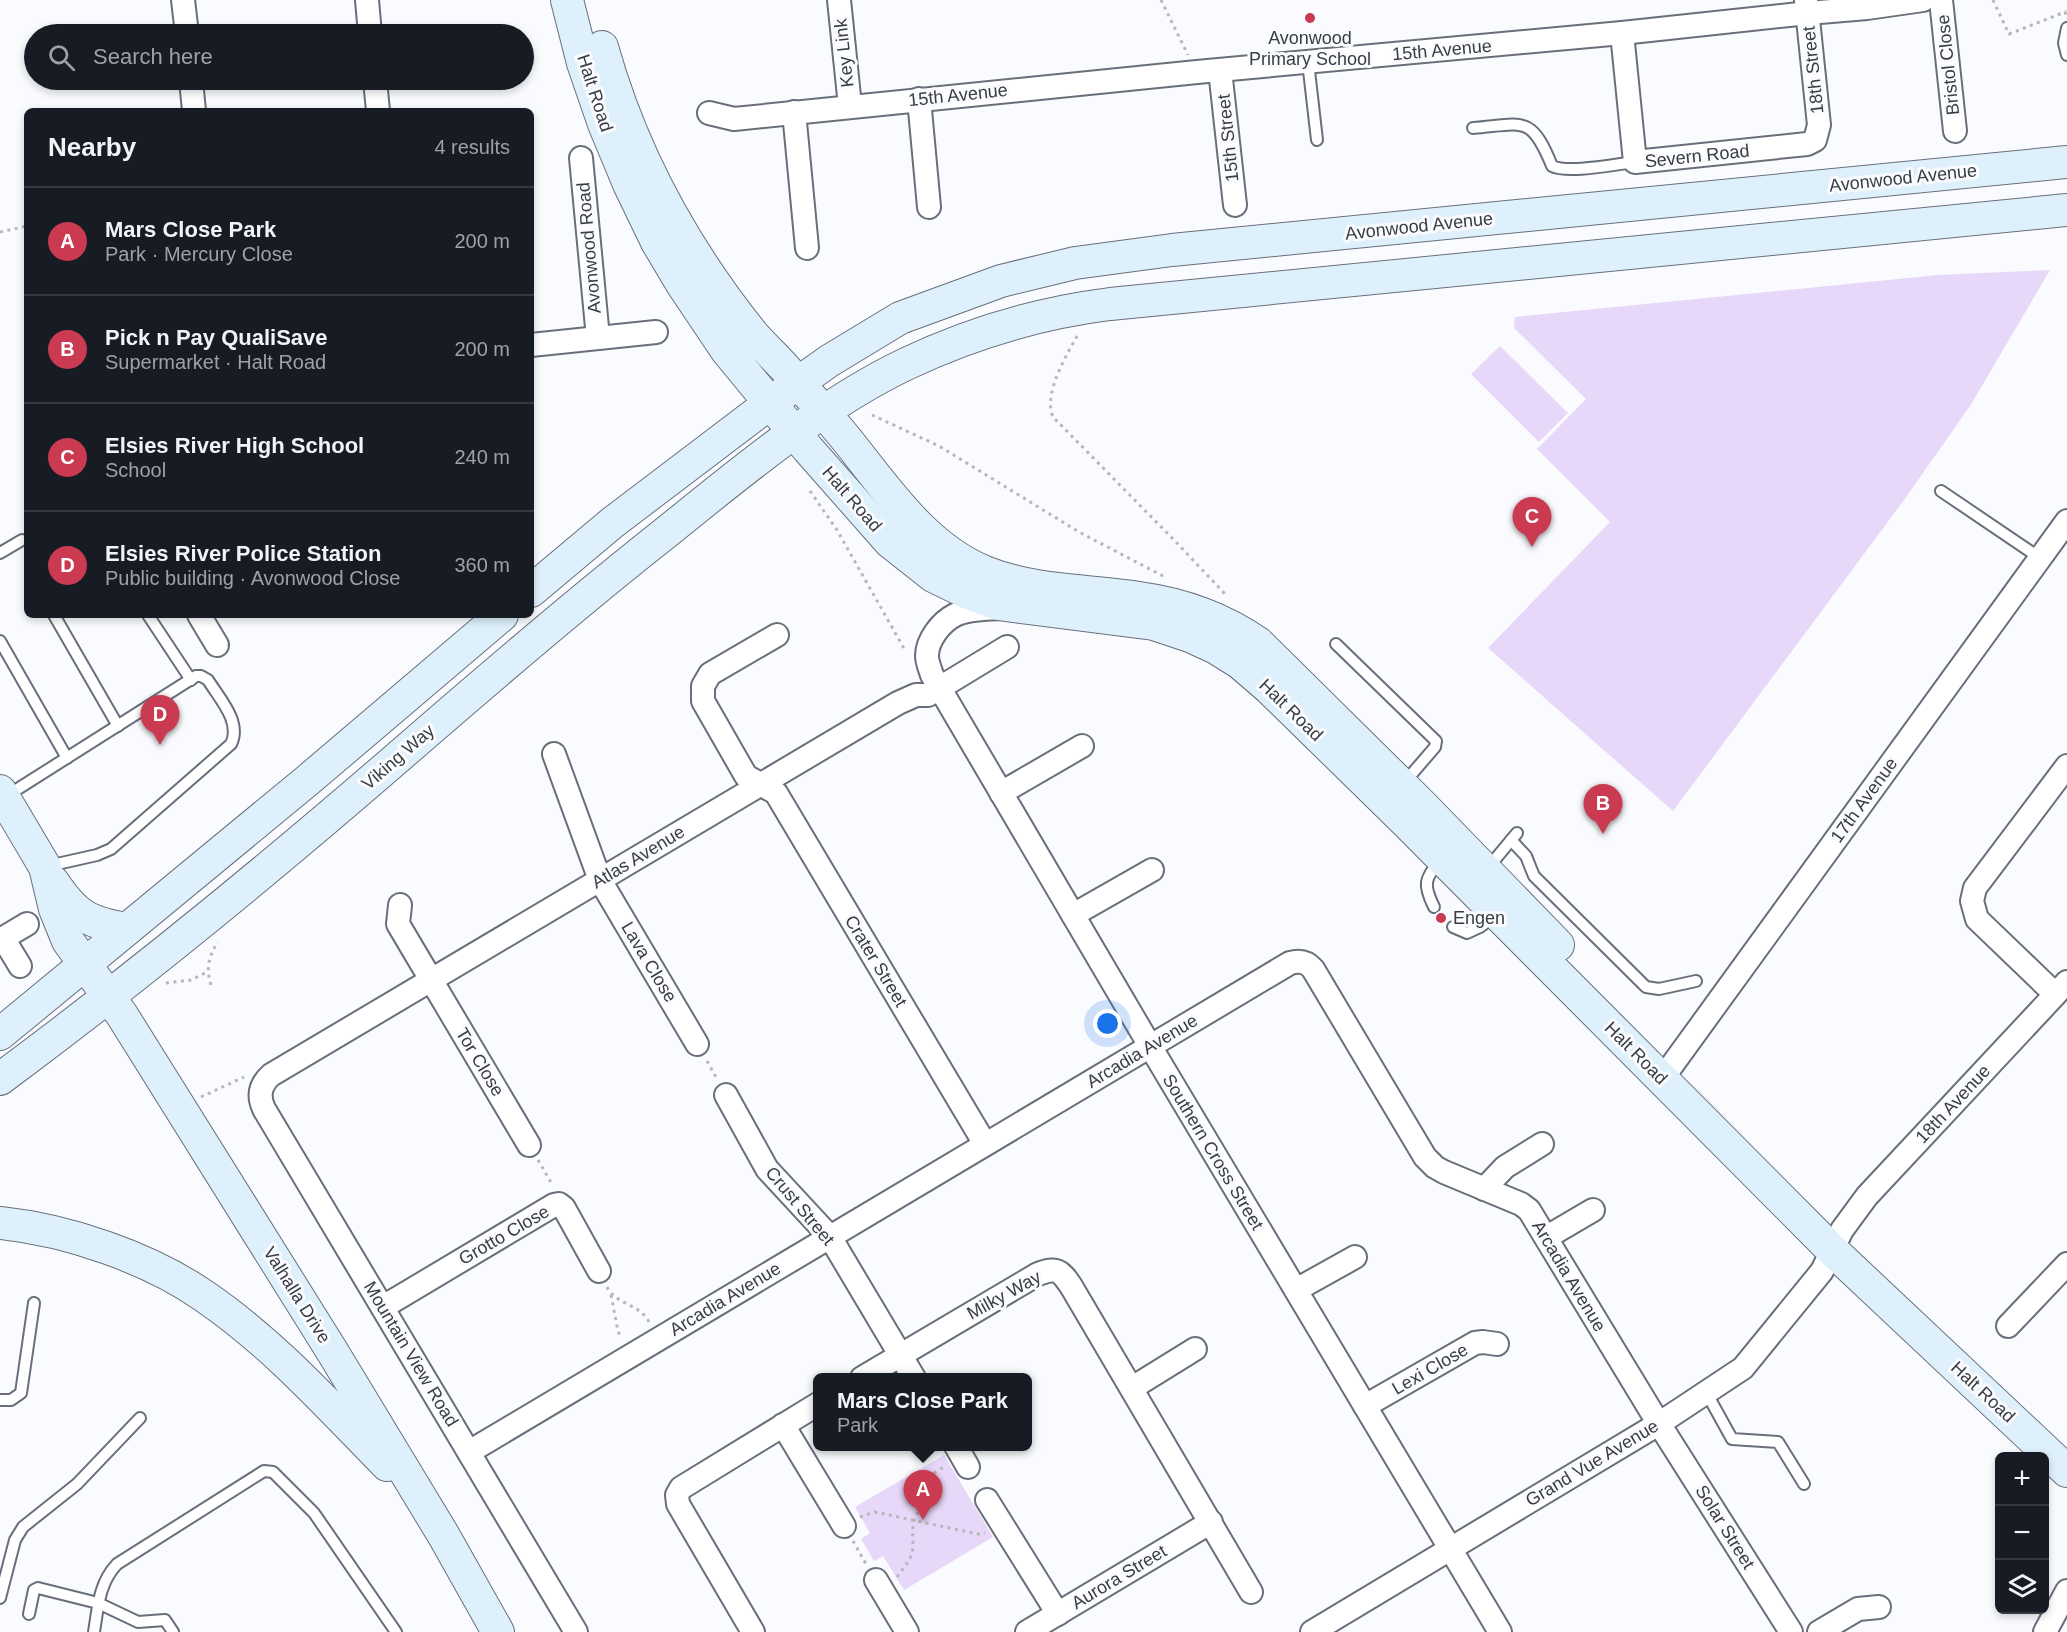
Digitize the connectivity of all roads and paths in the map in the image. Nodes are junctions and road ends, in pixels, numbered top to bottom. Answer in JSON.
{"nodes":[{"id":1,"x":183,"y":0,"type":"edge"},
{"id":2,"x":367,"y":0,"type":"edge"},
{"id":3,"x":567,"y":0,"type":"edge"},
{"id":4,"x":590,"y":0,"type":"edge"},
{"id":5,"x":839,"y":0,"type":"edge"},
{"id":6,"x":1161,"y":0,"type":"edge"},
{"id":7,"x":1923,"y":0,"type":"edge"},
{"id":8,"x":1941,"y":0,"type":"edge"},
{"id":9,"x":1993,"y":0,"type":"edge"},
{"id":10,"x":1807,"y":6,"type":"edge"},
{"id":11,"x":2067,"y":16,"type":"edge"},
{"id":12,"x":186,"y":24,"type":"edge"},
{"id":13,"x":369,"y":24,"type":"edge"},
{"id":14,"x":2067,"y":28,"type":"edge"},
{"id":15,"x":1622,"y":33,"type":"junction"},
{"id":16,"x":2067,"y":55,"type":"edge"},
{"id":17,"x":1308,"y":62,"type":"junction"},
{"id":18,"x":1220,"y":70,"type":"junction"},
{"id":19,"x":1197,"y":72,"type":"junction"},
{"id":20,"x":192,"y":90,"type":"edge"},
{"id":21,"x":376,"y":90,"type":"edge"},
{"id":22,"x":919,"y":99,"type":"junction"},
{"id":23,"x":850,"y":106,"type":"junction"},
{"id":24,"x":194,"y":108,"type":"edge"},
{"id":25,"x":378,"y":108,"type":"edge"},
{"id":26,"x":794,"y":112,"type":"junction"},
{"id":27,"x":709,"y":113,"type":"dead end"},
{"id":28,"x":1473,"y":128,"type":"dead end"},
{"id":29,"x":1955,"y":131,"type":"dead end"},
{"id":30,"x":1815,"y":140,"type":"joint"},
{"id":31,"x":1317,"y":141,"type":"dead end"},
{"id":32,"x":581,"y":158,"type":"dead end"},
{"id":33,"x":1635,"y":162,"type":"junction"},
{"id":34,"x":2067,"y":162,"type":"edge"},
{"id":35,"x":1235,"y":205,"type":"dead end"},
{"id":36,"x":929,"y":207,"type":"dead end"},
{"id":37,"x":2067,"y":210,"type":"edge"},
{"id":38,"x":24,"y":227,"type":"edge"},
{"id":39,"x":0,"y":232,"type":"edge"},
{"id":40,"x":807,"y":248,"type":"dead end"},
{"id":41,"x":656,"y":332,"type":"dead end"},
{"id":42,"x":1077,"y":336,"type":"dead end"},
{"id":43,"x":597,"y":338,"type":"junction"},
{"id":44,"x":534,"y":345,"type":"edge"},
{"id":45,"x":798,"y":383,"type":"junction"},
{"id":46,"x":770,"y":403,"type":"junction"},
{"id":47,"x":824,"y":412,"type":"junction"},
{"id":48,"x":872,"y":415,"type":"dead end"},
{"id":49,"x":795,"y":433,"type":"junction"},
{"id":50,"x":804,"y":482,"type":"dead end"},
{"id":51,"x":1941,"y":491,"type":"dead end"},
{"id":52,"x":2067,"y":521,"type":"edge"},
{"id":53,"x":22,"y":540,"type":"dead end"},
{"id":54,"x":0,"y":553,"type":"edge"},
{"id":55,"x":2040,"y":558,"type":"junction"},
{"id":56,"x":1166,"y":578,"type":"dead end"},
{"id":57,"x":534,"y":588,"type":"edge"},
{"id":58,"x":1229,"y":604,"type":"dead end"},
{"id":59,"x":1032,"y":608,"type":"junction"},
{"id":60,"x":56,"y":618,"type":"edge"},
{"id":61,"x":150,"y":618,"type":"edge"},
{"id":62,"x":201,"y":618,"type":"edge"},
{"id":63,"x":498,"y":618,"type":"edge"},
{"id":64,"x":777,"y":634,"type":"dead end"},
{"id":65,"x":0,"y":641,"type":"edge"},
{"id":66,"x":217,"y":645,"type":"dead end"},
{"id":67,"x":1336,"y":645,"type":"dead end"},
{"id":68,"x":1007,"y":647,"type":"dead end"},
{"id":69,"x":908,"y":658,"type":"dead end"},
{"id":70,"x":191,"y":680,"type":"junction"},
{"id":71,"x":939,"y":688,"type":"junction"},
{"id":72,"x":118,"y":726,"type":"junction"},
{"id":73,"x":1082,"y":747,"type":"dead end"},
{"id":74,"x":554,"y":754,"type":"dead end"},
{"id":75,"x":66,"y":758,"type":"junction"},
{"id":76,"x":2067,"y":766,"type":"edge"},
{"id":77,"x":760,"y":784,"type":"junction"},
{"id":78,"x":1402,"y":785,"type":"junction"},
{"id":79,"x":1001,"y":792,"type":"junction"},
{"id":80,"x":2,"y":794,"type":"edge"},
{"id":81,"x":1442,"y":859,"type":"junction"},
{"id":82,"x":1152,"y":870,"type":"dead end"},
{"id":83,"x":47,"y":872,"type":"junction"},
{"id":84,"x":1485,"y":872,"type":"junction"},
{"id":85,"x":600,"y":880,"type":"junction"},
{"id":86,"x":400,"y":905,"type":"dead end"},
{"id":87,"x":1434,"y":907,"type":"dead end"},
{"id":88,"x":1073,"y":915,"type":"junction"},
{"id":89,"x":1497,"y":915,"type":"junction"},
{"id":90,"x":27,"y":924,"type":"dead end"},
{"id":91,"x":1453,"y":927,"type":"dead end"},
{"id":92,"x":128,"y":929,"type":"junction"},
{"id":93,"x":2,"y":939,"type":"edge"},
{"id":94,"x":219,"y":941,"type":"dead end"},
{"id":95,"x":84,"y":965,"type":"junction"},
{"id":96,"x":20,"y":966,"type":"dead end"},
{"id":97,"x":207,"y":972,"type":"junction"},
{"id":98,"x":431,"y":980,"type":"junction"},
{"id":99,"x":1696,"y":981,"type":"dead end"},
{"id":100,"x":159,"y":982,"type":"dead end"},
{"id":101,"x":212,"y":985,"type":"dead end"},
{"id":102,"x":2061,"y":988,"type":"edge"},
{"id":103,"x":108,"y":997,"type":"junction"},
{"id":104,"x":0,"y":1034,"type":"edge"},
{"id":105,"x":697,"y":1044,"type":"joint"},
{"id":106,"x":1150,"y":1046,"type":"junction"},
{"id":107,"x":1668,"y":1070,"type":"junction"},
{"id":108,"x":262,"y":1074,"type":"junction"},
{"id":109,"x":0,"y":1079,"type":"edge"},
{"id":110,"x":726,"y":1095,"type":"joint"},
{"id":111,"x":193,"y":1101,"type":"dead end"},
{"id":112,"x":985,"y":1144,"type":"junction"},
{"id":113,"x":1542,"y":1144,"type":"dead end"},
{"id":114,"x":529,"y":1145,"type":"joint"},
{"id":115,"x":1484,"y":1189,"type":"junction"},
{"id":116,"x":556,"y":1190,"type":"dead end"},
{"id":117,"x":1593,"y":1210,"type":"dead end"},
{"id":118,"x":0,"y":1223,"type":"edge"},
{"id":119,"x":830,"y":1237,"type":"junction"},
{"id":120,"x":1547,"y":1237,"type":"junction"},
{"id":121,"x":1837,"y":1240,"type":"junction"},
{"id":122,"x":1355,"y":1257,"type":"dead end"},
{"id":123,"x":2067,"y":1264,"type":"edge"},
{"id":124,"x":599,"y":1271,"type":"joint"},
{"id":125,"x":1296,"y":1290,"type":"junction"},
{"id":126,"x":610,"y":1293,"type":"junction"},
{"id":127,"x":34,"y":1303,"type":"dead end"},
{"id":128,"x":382,"y":1307,"type":"junction"},
{"id":129,"x":2008,"y":1326,"type":"dead end"},
{"id":130,"x":652,"y":1328,"type":"dead end"},
{"id":131,"x":624,"y":1343,"type":"dead end"},
{"id":132,"x":1497,"y":1344,"type":"dead end"},
{"id":133,"x":1196,"y":1349,"type":"dead end"},
{"id":134,"x":900,"y":1355,"type":"junction"},
{"id":135,"x":869,"y":1373,"type":"edge"},
{"id":136,"x":911,"y":1373,"type":"edge"},
{"id":137,"x":1132,"y":1388,"type":"junction"},
{"id":138,"x":1706,"y":1392,"type":"junction"},
{"id":139,"x":0,"y":1400,"type":"edge"},
{"id":140,"x":1365,"y":1406,"type":"junction"},
{"id":141,"x":813,"y":1407,"type":"edge"},
{"id":142,"x":140,"y":1418,"type":"dead end"},
{"id":143,"x":1659,"y":1423,"type":"junction"},
{"id":144,"x":783,"y":1425,"type":"junction"},
{"id":145,"x":2067,"y":1442,"type":"edge"},
{"id":146,"x":959,"y":1451,"type":"edge"},
{"id":147,"x":469,"y":1452,"type":"junction"},
{"id":148,"x":968,"y":1467,"type":"dead end"},
{"id":149,"x":2067,"y":1471,"type":"edge"},
{"id":150,"x":934,"y":1473,"type":"dead end"},
{"id":151,"x":1804,"y":1484,"type":"dead end"},
{"id":152,"x":987,"y":1500,"type":"dead end"},
{"id":153,"x":863,"y":1515,"type":"dead end"},
{"id":154,"x":914,"y":1521,"type":"junction"},
{"id":155,"x":1211,"y":1522,"type":"junction"},
{"id":156,"x":844,"y":1526,"type":"joint"},
{"id":157,"x":985,"y":1533,"type":"dead end"},
{"id":158,"x":444,"y":1536,"type":"junction"},
{"id":159,"x":1451,"y":1549,"type":"junction"},
{"id":160,"x":886,"y":1579,"type":"junction"},
{"id":161,"x":2067,"y":1591,"type":"edge"},
{"id":162,"x":1251,"y":1592,"type":"dead end"},
{"id":163,"x":0,"y":1598,"type":"edge"},
{"id":164,"x":98,"y":1603,"type":"junction"},
{"id":165,"x":1879,"y":1607,"type":"dead end"},
{"id":166,"x":29,"y":1614,"type":"dead end"},
{"id":167,"x":1058,"y":1614,"type":"junction"},
{"id":168,"x":138,"y":1627,"type":"edge"},
{"id":169,"x":94,"y":1632,"type":"edge"},
{"id":170,"x":173,"y":1632,"type":"edge"},
{"id":171,"x":396,"y":1632,"type":"edge"},
{"id":172,"x":498,"y":1632,"type":"edge"},
{"id":173,"x":576,"y":1632,"type":"edge"},
{"id":174,"x":753,"y":1632,"type":"edge"},
{"id":175,"x":907,"y":1632,"type":"edge"},
{"id":176,"x":1028,"y":1632,"type":"edge"},
{"id":177,"x":1312,"y":1632,"type":"edge"},
{"id":178,"x":1500,"y":1632,"type":"edge"},
{"id":179,"x":1791,"y":1632,"type":"edge"},
{"id":180,"x":1820,"y":1632,"type":"edge"},
{"id":181,"x":2045,"y":1632,"type":"edge"}],
"edges":[{"from":1,"to":12,"type":"street"},
{"from":2,"to":13,"type":"street"},
{"from":3,"to":46,"type":"main road","name":"Halt Road"},
{"from":4,"to":45,"type":"main road","name":"Halt Road"},
{"from":5,"to":23,"type":"street","name":"Key Link"},
{"from":6,"to":19,"type":"path"},
{"from":7,"to":10,"type":"street","name":"15th Avenue"},
{"from":8,"to":29,"type":"street","name":"Bristol Close"},
{"from":9,"to":11,"type":"path"},
{"from":10,"to":15,"type":"street","name":"15th Avenue"},
{"from":10,"to":30,"type":"street","name":"18th Street"},
{"from":14,"to":16,"type":"lane"},
{"from":15,"to":17,"type":"street","name":"15th Avenue"},
{"from":15,"to":33,"type":"street","name":"Severn Road"},
{"from":17,"to":18,"type":"street","name":"15th Avenue"},
{"from":17,"to":31,"type":"lane"},
{"from":18,"to":19,"type":"street","name":"15th Avenue"},
{"from":18,"to":35,"type":"street","name":"15th Street"},
{"from":19,"to":22,"type":"street","name":"15th Avenue"},
{"from":20,"to":24,"type":"street"},
{"from":21,"to":25,"type":"street"},
{"from":22,"to":23,"type":"street","name":"15th Avenue"},
{"from":22,"to":36,"type":"street"},
{"from":23,"to":26,"type":"street","name":"15th Avenue"},
{"from":26,"to":27,"type":"street","name":"15th Avenue"},
{"from":26,"to":40,"type":"street"},
{"from":28,"to":33,"type":"lane"},
{"from":30,"to":33,"type":"street","name":"Severn Road"},
{"from":32,"to":43,"type":"street","name":"Avonwood Road"},
{"from":34,"to":45,"type":"main road","name":"Avonwood Avenue"},
{"from":37,"to":47,"type":"main road"},
{"from":38,"to":39,"type":"path"},
{"from":41,"to":43,"type":"street","name":"Avonwood Road"},
{"from":42,"to":58,"type":"path"},
{"from":43,"to":44,"type":"street","name":"Avonwood Road"},
{"from":45,"to":46,"type":"main road","name":"Avonwood Avenue"},
{"from":45,"to":47,"type":"main road","name":"Halt Road"},
{"from":46,"to":49,"type":"main road","name":"Halt Road"},
{"from":46,"to":57,"type":"main road"},
{"from":47,"to":49,"type":"main road","name":"Viking Way"},
{"from":47,"to":78,"type":"main road","name":"Halt Road"},
{"from":48,"to":56,"type":"path"},
{"from":49,"to":59,"type":"main road","name":"Halt Road"},
{"from":49,"to":103,"type":"main road","name":"Viking Way"},
{"from":50,"to":69,"type":"path"},
{"from":51,"to":55,"type":"lane"},
{"from":52,"to":55,"type":"street","name":"17th Avenue"},
{"from":53,"to":54,"type":"lane"},
{"from":55,"to":107,"type":"street","name":"17th Avenue"},
{"from":59,"to":71,"type":"street","name":"Southern Cross Street"},
{"from":59,"to":81,"type":"main road","name":"Halt Road"},
{"from":60,"to":72,"type":"lane"},
{"from":61,"to":70,"type":"lane"},
{"from":62,"to":66,"type":"street"},
{"from":63,"to":92,"type":"main road"},
{"from":64,"to":77,"type":"street","name":"Crater Street"},
{"from":65,"to":75,"type":"lane"},
{"from":67,"to":78,"type":"lane"},
{"from":68,"to":71,"type":"street","name":"Atlas Avenue"},
{"from":70,"to":72,"type":"lane"},
{"from":70,"to":83,"type":"lane"},
{"from":71,"to":77,"type":"street","name":"Atlas Avenue"},
{"from":71,"to":79,"type":"street","name":"Southern Cross Street"},
{"from":72,"to":75,"type":"lane"},
{"from":73,"to":79,"type":"street"},
{"from":74,"to":85,"type":"street","name":"Lava Close"},
{"from":75,"to":80,"type":"lane"},
{"from":76,"to":102,"type":"street"},
{"from":77,"to":85,"type":"street","name":"Atlas Avenue"},
{"from":77,"to":112,"type":"street","name":"Crater Street"},
{"from":78,"to":84,"type":"main road","name":"Halt Road"},
{"from":79,"to":88,"type":"street","name":"Southern Cross Street"},
{"from":80,"to":83,"type":"main road"},
{"from":81,"to":87,"type":"lane"},
{"from":81,"to":89,"type":"main road","name":"Halt Road"},
{"from":82,"to":88,"type":"street"},
{"from":83,"to":92,"type":"main road"},
{"from":83,"to":95,"type":"main road","name":"Valhalla Drive"},
{"from":84,"to":99,"type":"lane"},
{"from":84,"to":107,"type":"main road","name":"Halt Road"},
{"from":85,"to":98,"type":"street","name":"Atlas Avenue"},
{"from":85,"to":105,"type":"street","name":"Lava Close"},
{"from":86,"to":98,"type":"street","name":"Tor Close"},
{"from":88,"to":106,"type":"street","name":"Southern Cross Street"},
{"from":89,"to":91,"type":"lane"},
{"from":89,"to":107,"type":"main road","name":"Halt Road"},
{"from":90,"to":93,"type":"street"},
{"from":92,"to":95,"type":"main road"},
{"from":93,"to":96,"type":"street"},
{"from":94,"to":97,"type":"path"},
{"from":95,"to":103,"type":"main road","name":"Valhalla Drive"},
{"from":95,"to":104,"type":"main road"},
{"from":97,"to":100,"type":"path"},
{"from":97,"to":101,"type":"path"},
{"from":98,"to":108,"type":"street","name":"Atlas Avenue"},
{"from":98,"to":114,"type":"street","name":"Tor Close"},
{"from":102,"to":121,"type":"street","name":"18th Avenue"},
{"from":103,"to":109,"type":"main road","name":"Viking Way"},
{"from":103,"to":158,"type":"main road","name":"Valhalla Drive"},
{"from":105,"to":110,"type":"path"},
{"from":106,"to":112,"type":"street","name":"Arcadia Avenue"},
{"from":106,"to":115,"type":"street","name":"Arcadia Avenue"},
{"from":106,"to":125,"type":"street","name":"Southern Cross Street"},
{"from":107,"to":121,"type":"main road","name":"Halt Road"},
{"from":108,"to":111,"type":"path"},
{"from":108,"to":128,"type":"street","name":"Mountain View Road"},
{"from":110,"to":119,"type":"street","name":"Crust Street"},
{"from":112,"to":119,"type":"street","name":"Arcadia Avenue"},
{"from":113,"to":115,"type":"street"},
{"from":114,"to":116,"type":"path"},
{"from":115,"to":120,"type":"street","name":"Arcadia Avenue"},
{"from":117,"to":120,"type":"street"},
{"from":118,"to":158,"type":"main road"},
{"from":119,"to":134,"type":"street","name":"Crust Street"},
{"from":119,"to":147,"type":"street","name":"Arcadia Avenue"},
{"from":120,"to":143,"type":"street","name":"Arcadia Avenue"},
{"from":121,"to":138,"type":"street","name":"Grand Vue Avenue"},
{"from":121,"to":145,"type":"main road","name":"Halt Road"},
{"from":121,"to":149,"type":"main road","name":"Halt Road"},
{"from":122,"to":125,"type":"street"},
{"from":123,"to":129,"type":"street"},
{"from":124,"to":126,"type":"path"},
{"from":124,"to":128,"type":"street","name":"Grotto Close"},
{"from":125,"to":140,"type":"street","name":"Southern Cross Street"},
{"from":126,"to":130,"type":"path"},
{"from":126,"to":131,"type":"path"},
{"from":127,"to":139,"type":"lane"},
{"from":128,"to":147,"type":"street","name":"Mountain View Road"},
{"from":132,"to":140,"type":"street","name":"Lexi Close"},
{"from":133,"to":137,"type":"street"},
{"from":134,"to":135,"type":"street","name":"Milky Way"},
{"from":134,"to":136,"type":"street","name":"Crust Street"},
{"from":134,"to":137,"type":"street","name":"Milky Way"},
{"from":137,"to":155,"type":"street","name":"Milky Way"},
{"from":138,"to":143,"type":"street","name":"Grand Vue Avenue"},
{"from":138,"to":151,"type":"lane"},
{"from":140,"to":159,"type":"street","name":"Southern Cross Street"},
{"from":141,"to":144,"type":"street"},
{"from":142,"to":163,"type":"lane"},
{"from":143,"to":159,"type":"street","name":"Grand Vue Avenue"},
{"from":143,"to":179,"type":"street","name":"Solar Street"},
{"from":144,"to":156,"type":"street"},
{"from":144,"to":174,"type":"street"},
{"from":146,"to":148,"type":"street"},
{"from":147,"to":173,"type":"street","name":"Mountain View Road"},
{"from":150,"to":154,"type":"path"},
{"from":152,"to":167,"type":"street"},
{"from":153,"to":154,"type":"path"},
{"from":154,"to":157,"type":"path"},
{"from":154,"to":160,"type":"path"},
{"from":155,"to":162,"type":"street","name":"Milky Way"},
{"from":155,"to":167,"type":"street","name":"Aurora Street"},
{"from":156,"to":160,"type":"path"},
{"from":158,"to":172,"type":"main road","name":"Valhalla Drive"},
{"from":159,"to":177,"type":"street","name":"Grand Vue Avenue"},
{"from":159,"to":178,"type":"street","name":"Southern Cross Street"},
{"from":160,"to":175,"type":"street"},
{"from":161,"to":181,"type":"street"},
{"from":164,"to":166,"type":"lane"},
{"from":164,"to":168,"type":"lane"},
{"from":164,"to":169,"type":"lane"},
{"from":164,"to":171,"type":"lane"},
{"from":165,"to":180,"type":"street"},
{"from":167,"to":176,"type":"street","name":"Aurora Street"},
{"from":168,"to":170,"type":"lane"}]}
